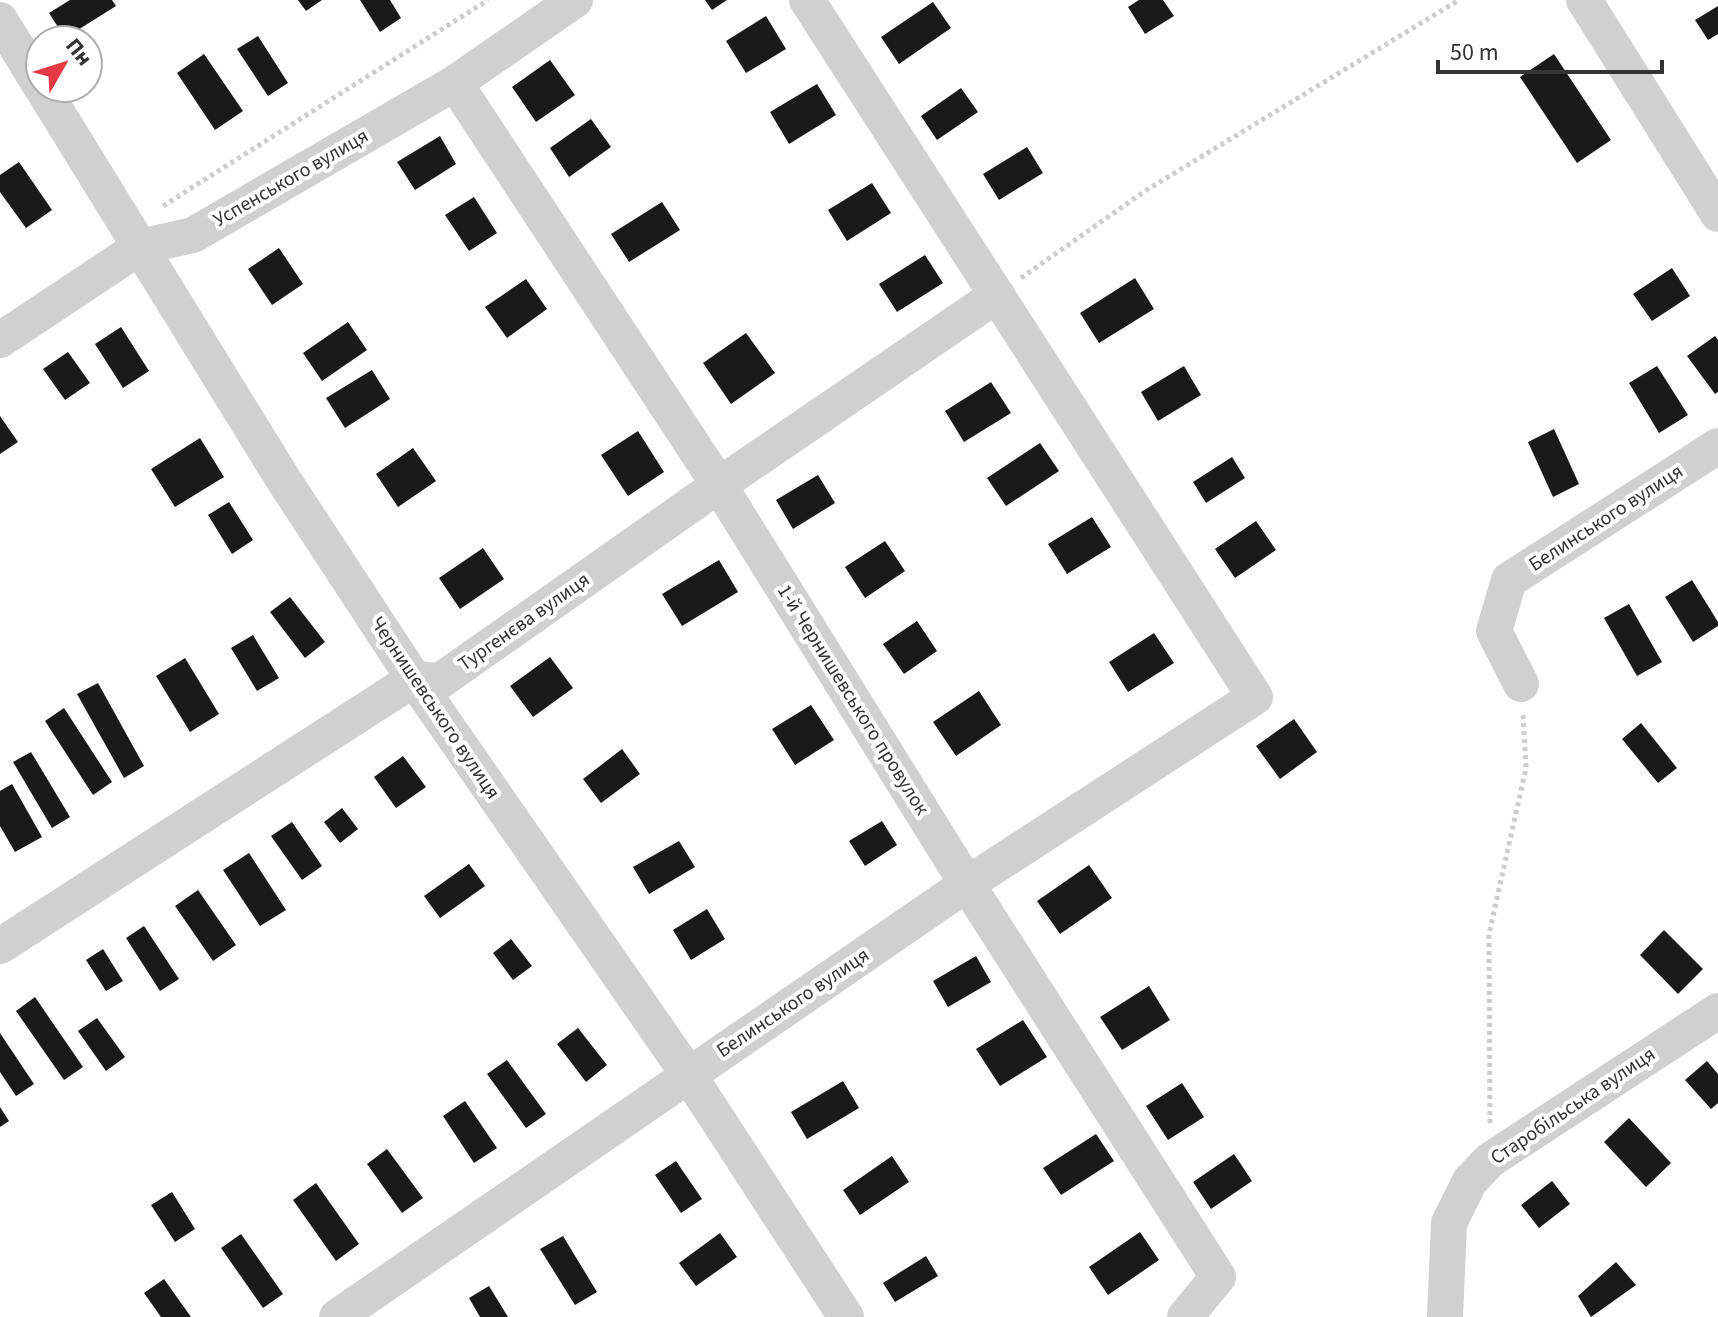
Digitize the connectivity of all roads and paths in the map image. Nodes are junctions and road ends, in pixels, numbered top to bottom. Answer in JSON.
{"nodes":[{"id":1,"x":488,"y":0,"type":"edge"},
{"id":2,"x":575,"y":0,"type":"edge"},
{"id":3,"x":807,"y":0,"type":"edge"},
{"id":4,"x":1459,"y":0,"type":"edge"},
{"id":5,"x":1584,"y":0,"type":"edge"},
{"id":6,"x":0,"y":20,"type":"edge"},
{"id":7,"x":24,"y":59,"type":"edge"},
{"id":8,"x":455,"y":83,"type":"junction"},
{"id":9,"x":51,"y":104,"type":"edge"},
{"id":10,"x":1718,"y":214,"type":"edge"},
{"id":11,"x":134,"y":238,"type":"junction"},
{"id":12,"x":997,"y":295,"type":"junction"},
{"id":13,"x":0,"y":340,"type":"edge"},
{"id":14,"x":1718,"y":446,"type":"edge"},
{"id":15,"x":719,"y":485,"type":"junction"},
{"id":16,"x":414,"y":679,"type":"junction"},
{"id":17,"x":1521,"y":684,"type":"joint"},
{"id":18,"x":967,"y":884,"type":"junction"},
{"id":19,"x":0,"y":946,"type":"edge"},
{"id":20,"x":1718,"y":1011,"type":"edge"},
{"id":21,"x":688,"y":1074,"type":"junction"},
{"id":22,"x":1490,"y":1160,"type":"junction"},
{"id":23,"x":337,"y":1317,"type":"edge"},
{"id":24,"x":846,"y":1317,"type":"edge"},
{"id":25,"x":1185,"y":1317,"type":"edge"},
{"id":26,"x":1445,"y":1317,"type":"edge"}],
"edges":[{"from":1,"to":11,"type":"path"},
{"from":2,"to":8,"type":"street","name":"Успенського вулиця"},
{"from":3,"to":12,"type":"street"},
{"from":4,"to":12,"type":"path"},
{"from":5,"to":10,"type":"street"},
{"from":6,"to":7,"type":"street","name":"Чернишевського вулиця"},
{"from":8,"to":11,"type":"street","name":"Успенського вулиця"},
{"from":8,"to":15,"type":"street","name":"1-й Чернишевського провулок"},
{"from":9,"to":11,"type":"street","name":"Чернишевського вулиця"},
{"from":11,"to":13,"type":"street","name":"Успенського вулиця"},
{"from":11,"to":16,"type":"street","name":"Чернишевського вулиця"},
{"from":12,"to":15,"type":"street","name":"Тургенєва вулиця"},
{"from":12,"to":18,"type":"street","name":"Белинського вулиця"},
{"from":14,"to":17,"type":"street","name":"Белинського вулиця"},
{"from":15,"to":16,"type":"street","name":"Тургенєва вулиця"},
{"from":15,"to":18,"type":"street","name":"1-й Чернишевського провулок"},
{"from":16,"to":19,"type":"street","name":"Тургенєва вулиця"},
{"from":16,"to":21,"type":"street","name":"Чернишевського вулиця"},
{"from":17,"to":22,"type":"path"},
{"from":18,"to":21,"type":"street","name":"Белинського вулиця"},
{"from":18,"to":25,"type":"street","name":"1-й Чернишевського провулок"},
{"from":20,"to":22,"type":"street","name":"Старобільська вулиця"},
{"from":21,"to":23,"type":"street","name":"Белинського вулиця"},
{"from":21,"to":24,"type":"street","name":"Чернишевського вулиця"},
{"from":22,"to":26,"type":"street","name":"Старобільська вулиця"}]}
